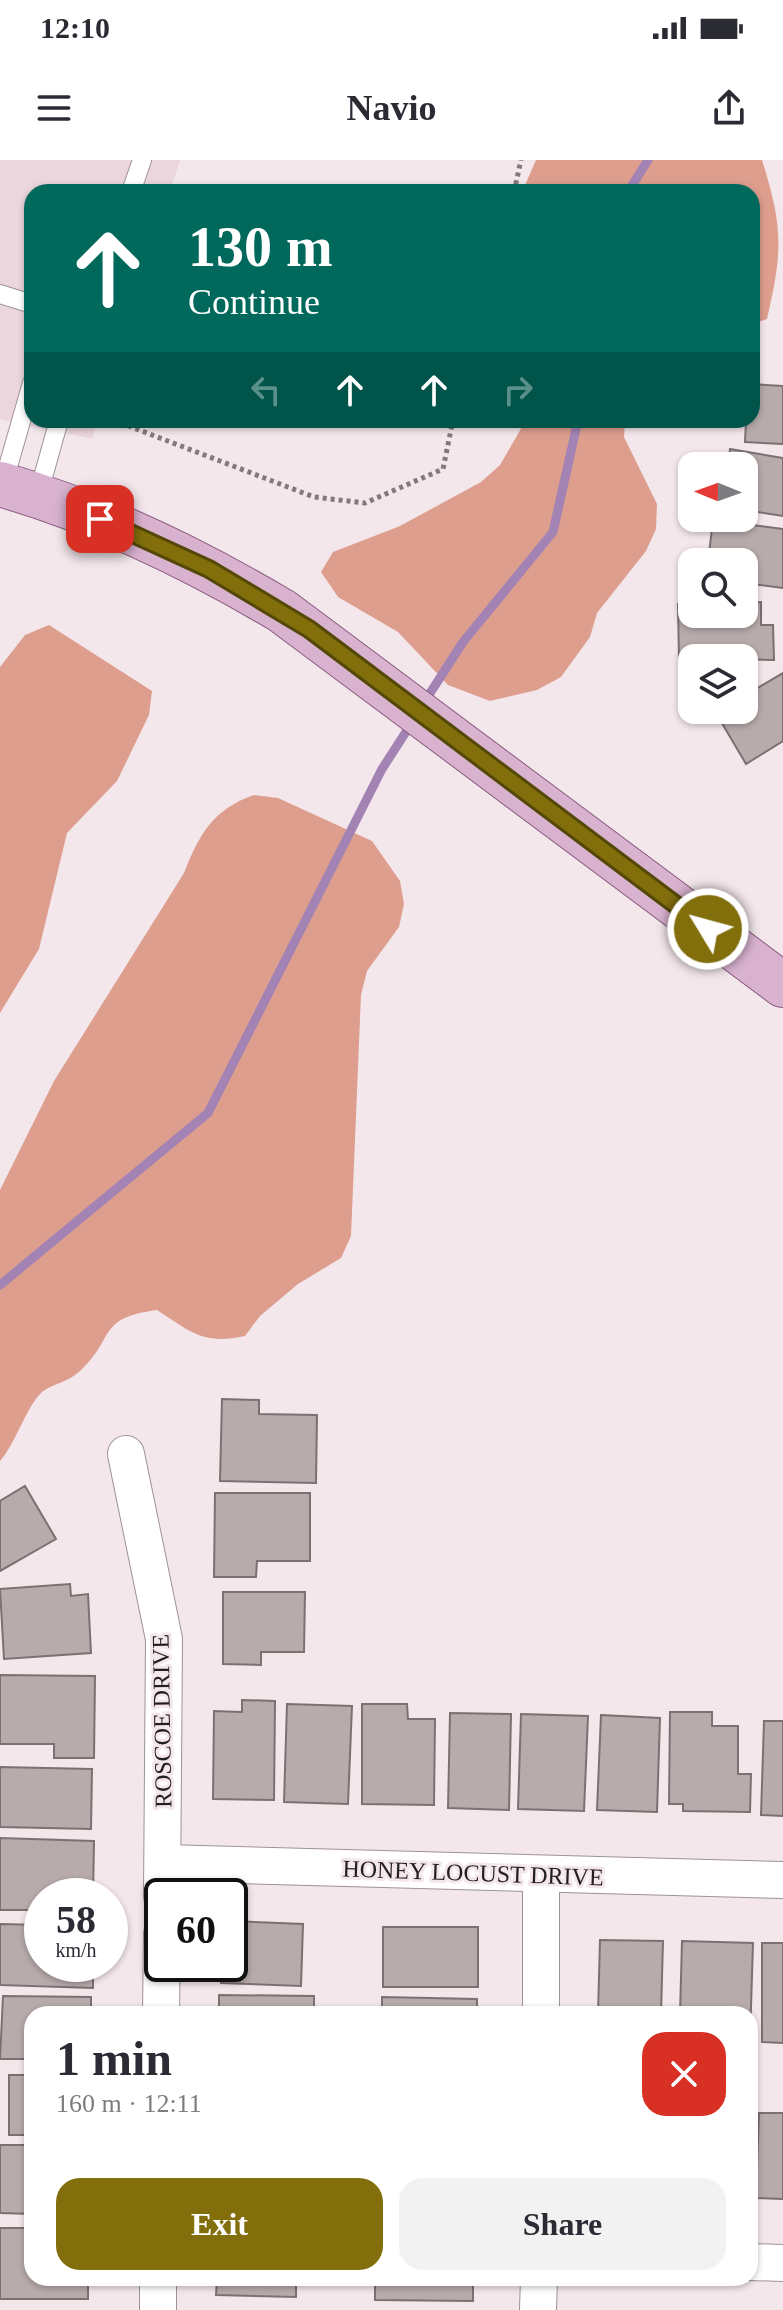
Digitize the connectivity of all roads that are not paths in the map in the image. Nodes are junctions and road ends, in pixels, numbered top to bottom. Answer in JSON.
{"nodes":[{"id":1,"x":142,"y":160,"type":"edge"},
{"id":2,"x":134,"y":184,"type":"edge"},
{"id":3,"x":0,"y":294,"type":"edge"},
{"id":4,"x":24,"y":302,"type":"edge"},
{"id":5,"x":24,"y":428,"type":"edge"},
{"id":6,"x":54,"y":428,"type":"edge"},
{"id":7,"x":14,"y":488,"type":"edge"},
{"id":8,"x":783,"y":985,"type":"edge"},
{"id":9,"x":126,"y":1454,"type":"dead end"},
{"id":10,"x":541,"y":1876,"type":"junction"},
{"id":11,"x":163,"y":1878,"type":"edge"},
{"id":12,"x":248,"y":1878,"type":"edge"},
{"id":13,"x":783,"y":1880,"type":"edge"},
{"id":14,"x":161,"y":1982,"type":"edge"},
{"id":15,"x":161,"y":2006,"type":"edge"},
{"id":16,"x":541,"y":2006,"type":"edge"},
{"id":17,"x":758,"y":2262,"type":"edge"},
{"id":18,"x":783,"y":2263,"type":"edge"},
{"id":19,"x":158,"y":2286,"type":"edge"},
{"id":20,"x":539,"y":2286,"type":"edge"},
{"id":21,"x":158,"y":2310,"type":"edge"},
{"id":22,"x":538,"y":2310,"type":"edge"}],
"edges":[{"from":1,"to":2,"type":"lane"},
{"from":3,"to":4,"type":"lane"},
{"from":5,"to":7,"type":"lane"},
{"from":6,"to":7,"type":"lane"},
{"from":7,"to":8,"type":"main road"},
{"from":9,"to":11,"type":"street","name":"ROSCOE DRIVE"},
{"from":10,"to":12,"type":"street","name":"HONEY LOCUST DRIVE"},
{"from":10,"to":13,"type":"street","name":"HONEY LOCUST DRIVE"},
{"from":10,"to":16,"type":"street"},
{"from":14,"to":15,"type":"street"},
{"from":17,"to":18,"type":"street"},
{"from":19,"to":21,"type":"street"},
{"from":20,"to":22,"type":"street"}]}
